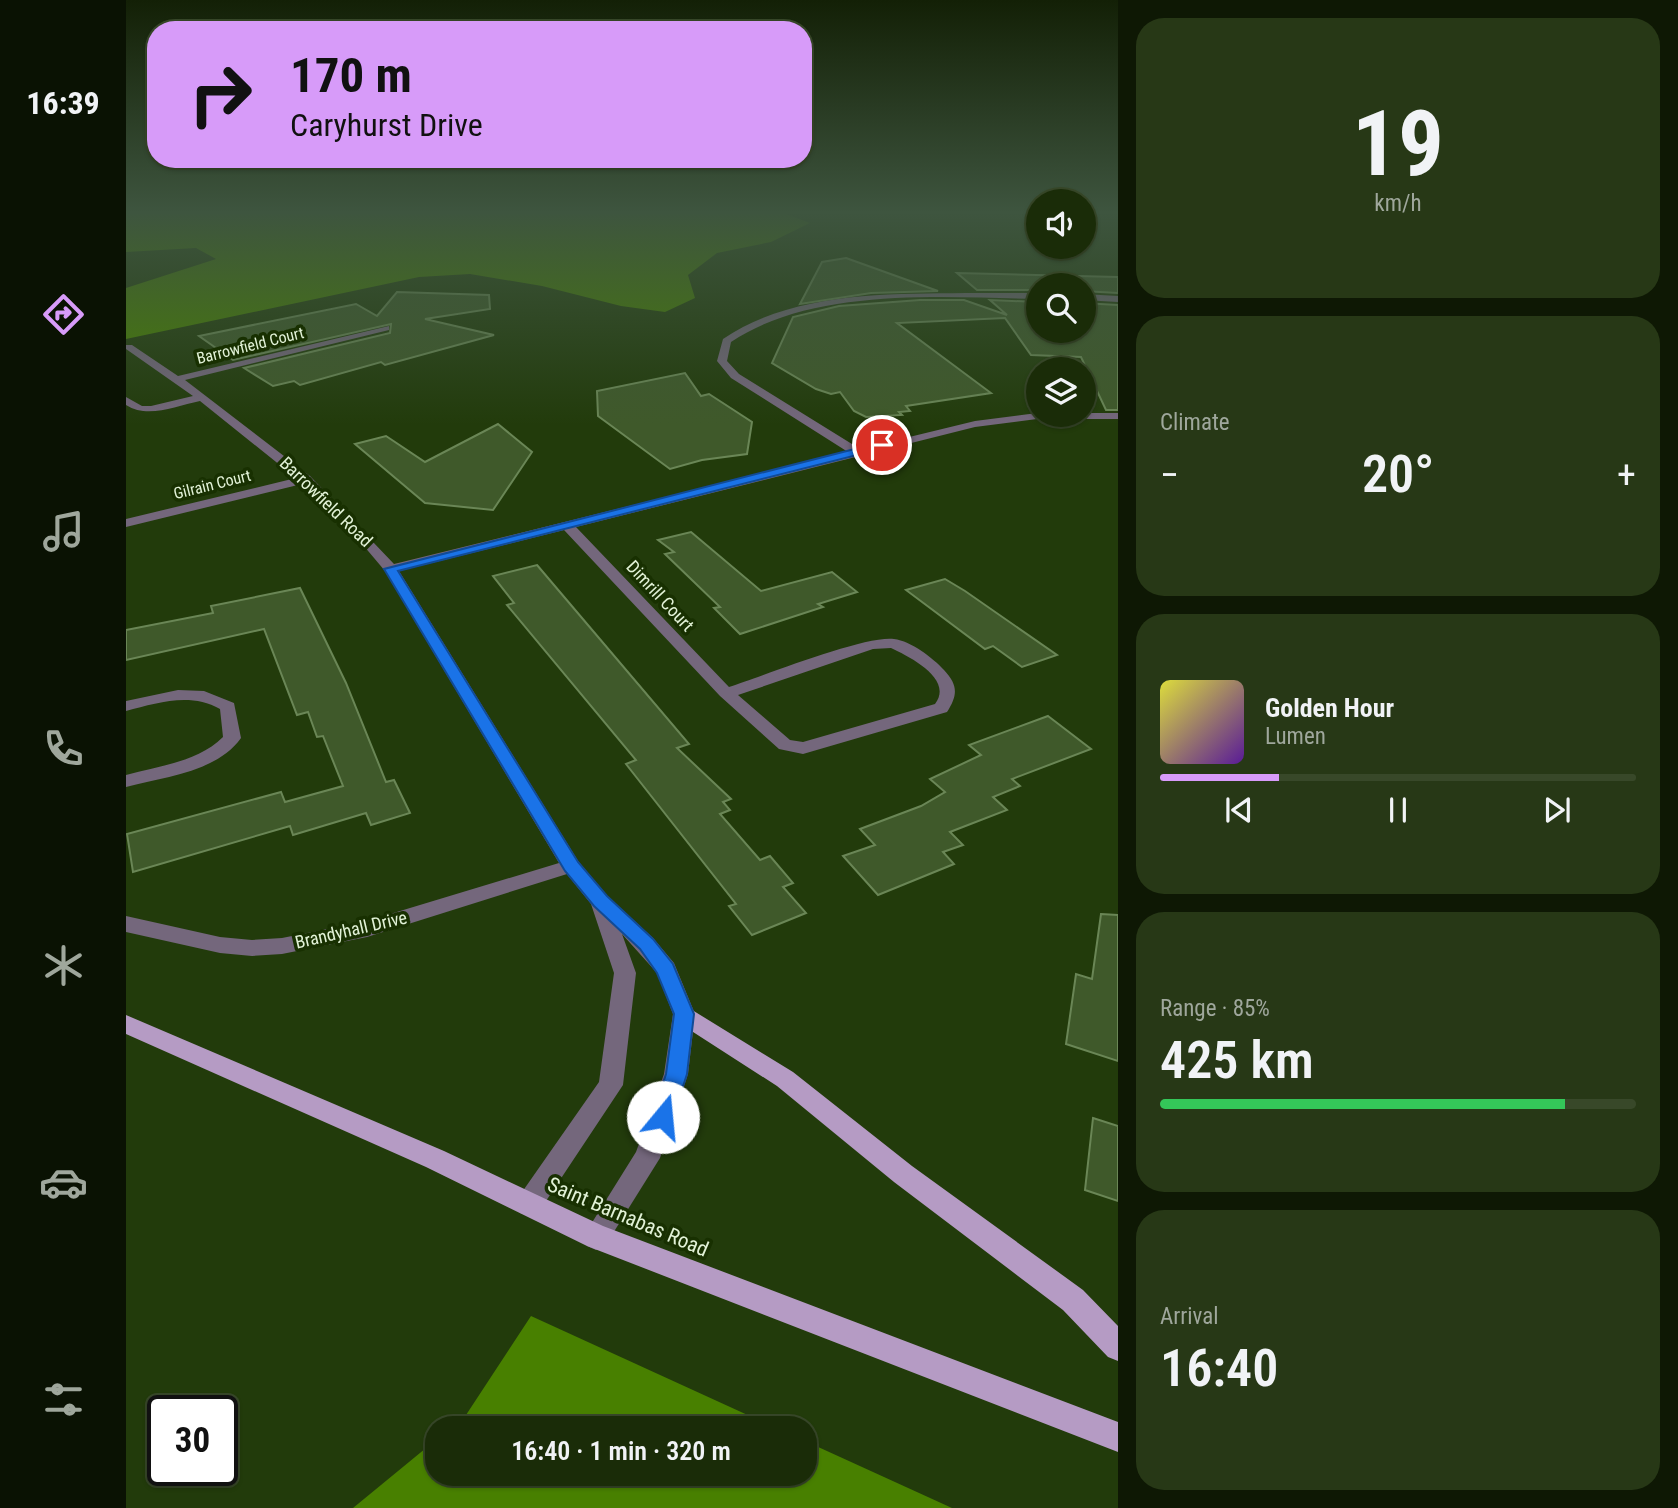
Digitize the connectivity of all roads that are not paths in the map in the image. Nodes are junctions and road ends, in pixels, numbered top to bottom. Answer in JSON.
{"nodes":[{"id":1,"x":1026,"y":296,"type":"edge"},
{"id":2,"x":1096,"y":298,"type":"edge"},
{"id":3,"x":1118,"y":299,"type":"edge"},
{"id":4,"x":386,"y":328,"type":"dead end"},
{"id":5,"x":127,"y":352,"type":"edge"},
{"id":6,"x":178,"y":379,"type":"junction"},
{"id":7,"x":202,"y":397,"type":"junction"},
{"id":8,"x":126,"y":400,"type":"edge"},
{"id":9,"x":1118,"y":416,"type":"edge"},
{"id":10,"x":856,"y":452,"type":"junction"},
{"id":11,"x":306,"y":479,"type":"junction"},
{"id":12,"x":126,"y":523,"type":"edge"},
{"id":13,"x":566,"y":525,"type":"junction"},
{"id":14,"x":391,"y":569,"type":"junction"},
{"id":15,"x":726,"y":693,"type":"junction"},
{"id":16,"x":126,"y":706,"type":"edge"},
{"id":17,"x":126,"y":781,"type":"edge"},
{"id":18,"x":571,"y":866,"type":"junction"},
{"id":19,"x":600,"y":901,"type":"junction"},
{"id":20,"x":126,"y":924,"type":"edge"},
{"id":21,"x":684,"y":1014,"type":"junction"},
{"id":22,"x":126,"y":1024,"type":"edge"},
{"id":23,"x":528,"y":1204,"type":"junction"},
{"id":24,"x":596,"y":1237,"type":"junction"},
{"id":25,"x":1118,"y":1347,"type":"edge"},
{"id":26,"x":1118,"y":1437,"type":"edge"}],
"edges":[{"from":1,"to":10,"type":"street"},
{"from":2,"to":3,"type":"street"},
{"from":4,"to":6,"type":"street","name":"Barrowfield Court"},
{"from":5,"to":6,"type":"street","name":"Barrowfield Court"},
{"from":6,"to":7,"type":"street","name":"Barrowfield Road"},
{"from":7,"to":8,"type":"street"},
{"from":7,"to":11,"type":"street","name":"Barrowfield Road"},
{"from":9,"to":10,"type":"street"},
{"from":10,"to":13,"type":"street"},
{"from":11,"to":12,"type":"street","name":"Gilrain Court"},
{"from":11,"to":14,"type":"street","name":"Barrowfield Road"},
{"from":13,"to":14,"type":"street"},
{"from":13,"to":15,"type":"street","name":"Dimrill Court"},
{"from":14,"to":18,"type":"street","name":"Barrowfield Road"},
{"from":15,"to":15,"type":"street","name":"Dimrill Court"},
{"from":16,"to":17,"type":"street"},
{"from":18,"to":19,"type":"street","name":"Barrowfield Road"},
{"from":18,"to":20,"type":"street","name":"Brandyhall Drive"},
{"from":19,"to":21,"type":"street","name":"Barrowfield Road"},
{"from":19,"to":23,"type":"street","name":"Barrowfield Road"},
{"from":21,"to":24,"type":"street","name":"Barrowfield Road"},
{"from":21,"to":25,"type":"main road"},
{"from":22,"to":23,"type":"main road","name":"Saint Barnabas Road"},
{"from":23,"to":24,"type":"main road","name":"Saint Barnabas Road"},
{"from":24,"to":26,"type":"main road","name":"Saint Barnabas Road"}]}
